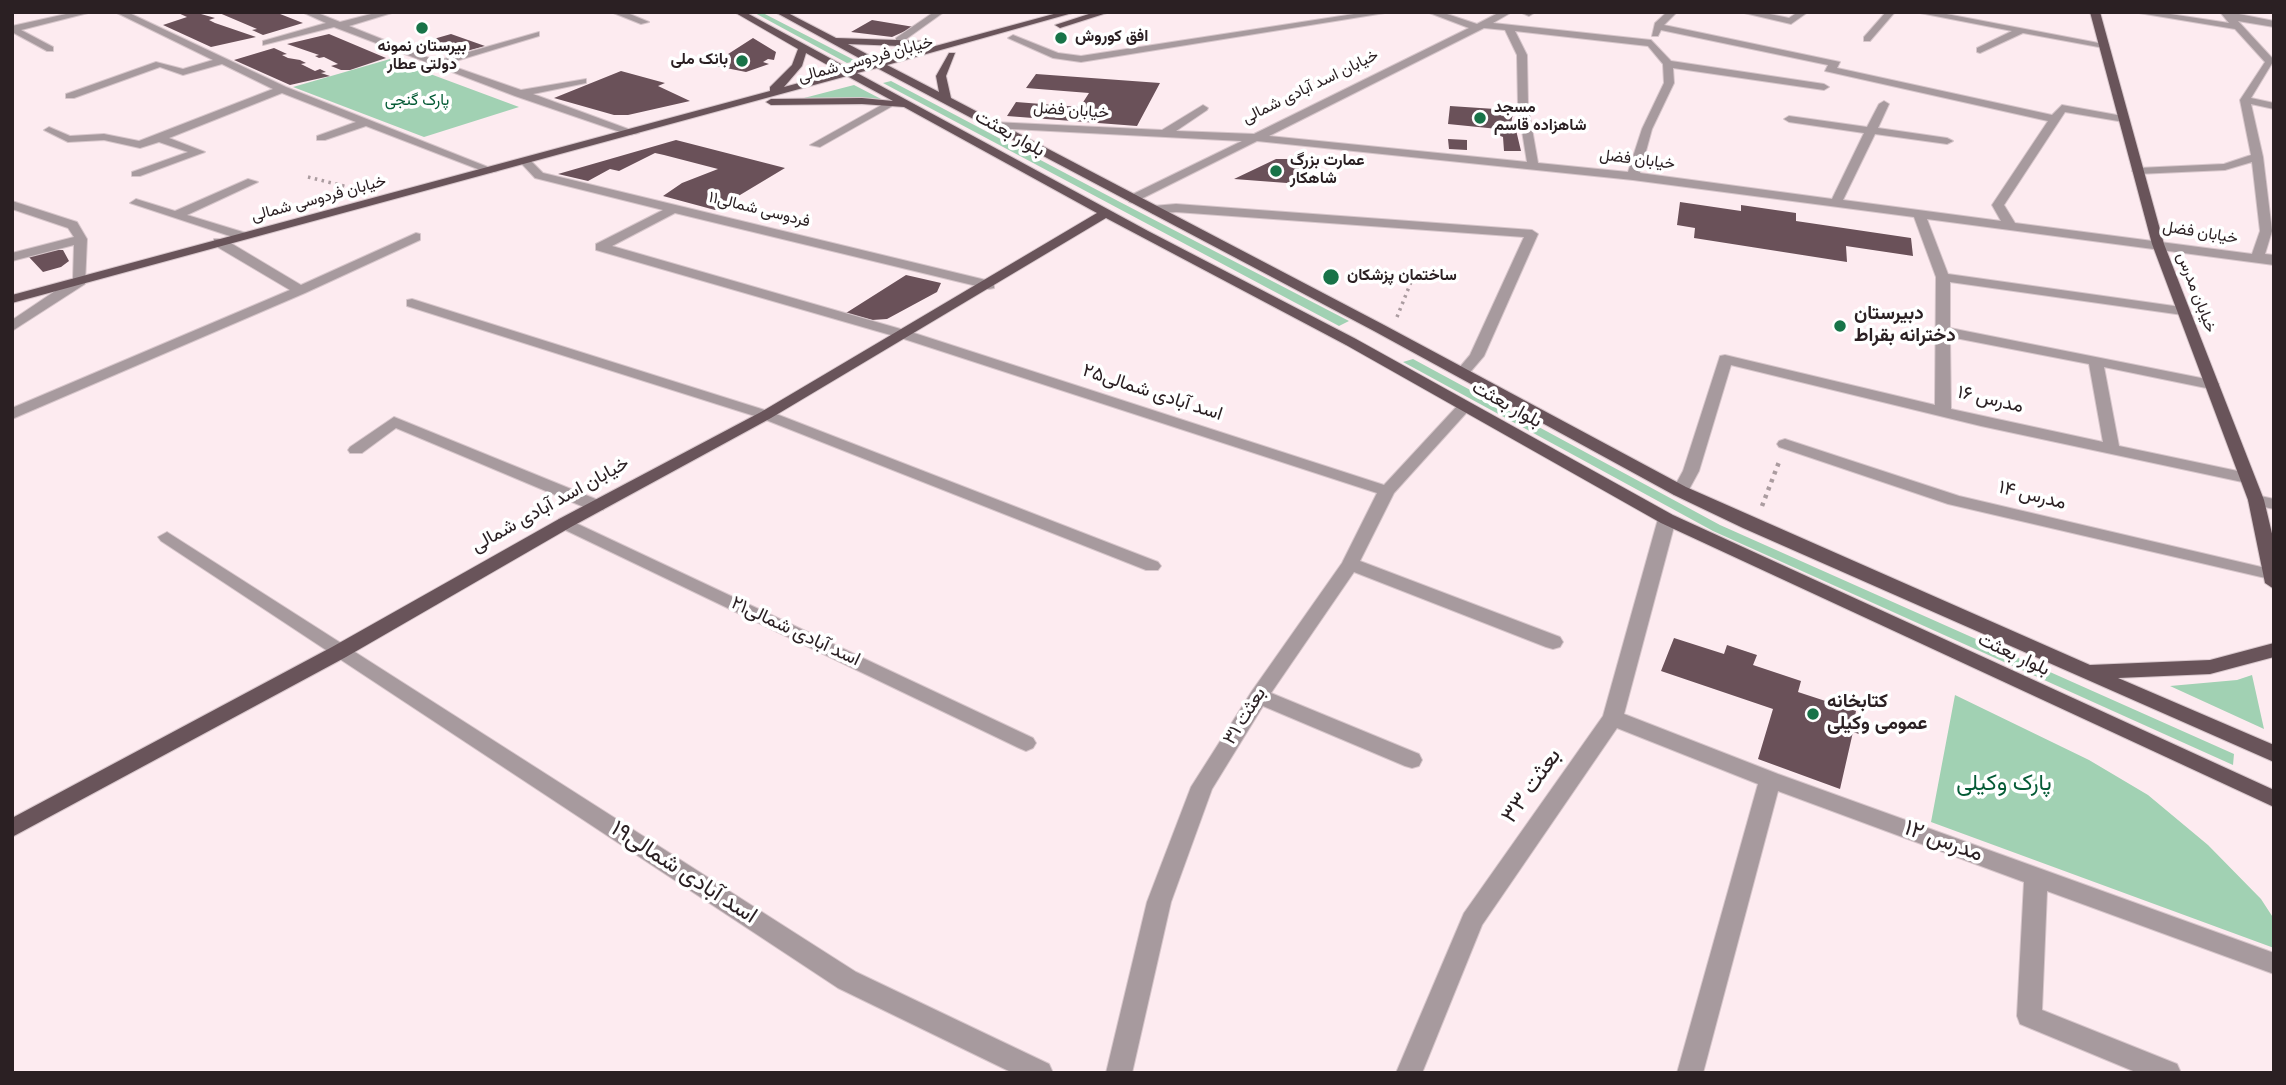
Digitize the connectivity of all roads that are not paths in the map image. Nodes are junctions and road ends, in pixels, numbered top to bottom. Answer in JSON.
{"nodes":[{"id":1,"x":88,"y":12,"type":"edge"},
{"id":2,"x":119,"y":12,"type":"edge"},
{"id":3,"x":306,"y":12,"type":"edge"},
{"id":4,"x":391,"y":12,"type":"edge"},
{"id":5,"x":615,"y":12,"type":"edge"},
{"id":6,"x":738,"y":12,"type":"edge"},
{"id":7,"x":779,"y":12,"type":"edge"},
{"id":8,"x":940,"y":12,"type":"edge"},
{"id":9,"x":1034,"y":12,"type":"edge"},
{"id":10,"x":1072,"y":12,"type":"edge"},
{"id":11,"x":1106,"y":12,"type":"edge"},
{"id":12,"x":1387,"y":12,"type":"edge"},
{"id":13,"x":1432,"y":12,"type":"edge"},
{"id":14,"x":1508,"y":12,"type":"edge"},
{"id":15,"x":1673,"y":12,"type":"edge"},
{"id":16,"x":1744,"y":12,"type":"edge"},
{"id":17,"x":1804,"y":12,"type":"edge"},
{"id":18,"x":1892,"y":12,"type":"edge"},
{"id":19,"x":1919,"y":12,"type":"edge"},
{"id":20,"x":2095,"y":12,"type":"edge"},
{"id":21,"x":2137,"y":12,"type":"edge"},
{"id":22,"x":2226,"y":14,"type":"edge"},
{"id":23,"x":31,"y":15,"type":"dead end"},
{"id":24,"x":49,"y":21,"type":"junction"},
{"id":25,"x":645,"y":22,"type":"dead end"},
{"id":26,"x":2274,"y":24,"type":"edge"},
{"id":27,"x":336,"y":25,"type":"junction"},
{"id":28,"x":1482,"y":27,"type":"junction"},
{"id":29,"x":1658,"y":27,"type":"junction"},
{"id":30,"x":2238,"y":27,"type":"junction"},
{"id":31,"x":1509,"y":28,"type":"junction"},
{"id":32,"x":13,"y":29,"type":"edge"},
{"id":33,"x":2023,"y":30,"type":"junction"},
{"id":34,"x":993,"y":33,"type":"junction"},
{"id":35,"x":536,"y":34,"type":"dead end"},
{"id":36,"x":1013,"y":38,"type":"junction"},
{"id":37,"x":1867,"y":38,"type":"dead end"},
{"id":38,"x":899,"y":40,"type":"dead end"},
{"id":39,"x":831,"y":41,"type":"junction"},
{"id":40,"x":965,"y":41,"type":"junction"},
{"id":41,"x":266,"y":43,"type":"dead end"},
{"id":42,"x":1651,"y":43,"type":"junction"},
{"id":43,"x":2104,"y":45,"type":"junction"},
{"id":44,"x":803,"y":47,"type":"junction"},
{"id":45,"x":50,"y":49,"type":"dead end"},
{"id":46,"x":1980,"y":50,"type":"dead end"},
{"id":47,"x":951,"y":55,"type":"junction"},
{"id":48,"x":222,"y":61,"type":"junction"},
{"id":49,"x":2272,"y":62,"type":"edge"},
{"id":50,"x":436,"y":64,"type":"junction"},
{"id":51,"x":1668,"y":64,"type":"junction"},
{"id":52,"x":883,"y":68,"type":"junction"},
{"id":53,"x":852,"y":76,"type":"junction"},
{"id":54,"x":582,"y":81,"type":"dead end"},
{"id":55,"x":1824,"y":88,"type":"dead end"},
{"id":56,"x":282,"y":89,"type":"junction"},
{"id":57,"x":519,"y":94,"type":"junction"},
{"id":58,"x":70,"y":96,"type":"dead end"},
{"id":59,"x":768,"y":98,"type":"junction"},
{"id":60,"x":946,"y":99,"type":"junction"},
{"id":61,"x":2245,"y":100,"type":"junction"},
{"id":62,"x":891,"y":104,"type":"junction"},
{"id":63,"x":1884,"y":104,"type":"dead end"},
{"id":64,"x":2274,"y":106,"type":"edge"},
{"id":65,"x":917,"y":108,"type":"junction"},
{"id":66,"x":1203,"y":108,"type":"dead end"},
{"id":67,"x":1789,"y":119,"type":"dead end"},
{"id":68,"x":2124,"y":119,"type":"junction"},
{"id":69,"x":2056,"y":120,"type":"junction"},
{"id":70,"x":366,"y":122,"type":"junction"},
{"id":71,"x":989,"y":123,"type":"junction"},
{"id":72,"x":49,"y":130,"type":"dead end"},
{"id":73,"x":957,"y":130,"type":"junction"},
{"id":74,"x":1872,"y":131,"type":"junction"},
{"id":75,"x":633,"y":133,"type":"junction"},
{"id":76,"x":1163,"y":134,"type":"junction"},
{"id":77,"x":159,"y":138,"type":"junction"},
{"id":78,"x":321,"y":138,"type":"dead end"},
{"id":79,"x":1258,"y":138,"type":"junction"},
{"id":80,"x":1947,"y":141,"type":"dead end"},
{"id":81,"x":816,"y":145,"type":"dead end"},
{"id":82,"x":2257,"y":157,"type":"junction"},
{"id":83,"x":526,"y":162,"type":"junction"},
{"id":84,"x":1533,"y":166,"type":"junction"},
{"id":85,"x":492,"y":171,"type":"junction"},
{"id":86,"x":2138,"y":171,"type":"junction"},
{"id":87,"x":136,"y":174,"type":"dead end"},
{"id":88,"x":1633,"y":176,"type":"junction"},
{"id":89,"x":252,"y":182,"type":"dead end"},
{"id":90,"x":1133,"y":199,"type":"junction"},
{"id":91,"x":1836,"y":202,"type":"junction"},
{"id":92,"x":136,"y":203,"type":"dead end"},
{"id":93,"x":12,"y":205,"type":"edge"},
{"id":94,"x":675,"y":208,"type":"junction"},
{"id":95,"x":1153,"y":210,"type":"junction"},
{"id":96,"x":1106,"y":213,"type":"junction"},
{"id":97,"x":1919,"y":213,"type":"junction"},
{"id":98,"x":176,"y":216,"type":"junction"},
{"id":99,"x":2010,"y":225,"type":"junction"},
{"id":100,"x":242,"y":236,"type":"junction"},
{"id":101,"x":416,"y":237,"type":"dead end"},
{"id":102,"x":81,"y":239,"type":"junction"},
{"id":103,"x":219,"y":242,"type":"junction"},
{"id":104,"x":2158,"y":244,"type":"junction"},
{"id":105,"x":12,"y":257,"type":"edge"},
{"id":106,"x":2257,"y":259,"type":"junction"},
{"id":107,"x":2274,"y":259,"type":"edge"},
{"id":108,"x":1943,"y":277,"type":"junction"},
{"id":109,"x":80,"y":281,"type":"junction"},
{"id":110,"x":989,"y":285,"type":"junction"},
{"id":111,"x":300,"y":290,"type":"junction"},
{"id":112,"x":12,"y":299,"type":"edge"},
{"id":113,"x":412,"y":303,"type":"dead end"},
{"id":114,"x":2183,"y":311,"type":"junction"},
{"id":115,"x":12,"y":327,"type":"edge"},
{"id":116,"x":1379,"y":328,"type":"junction"},
{"id":117,"x":1943,"y":331,"type":"junction"},
{"id":118,"x":906,"y":335,"type":"junction"},
{"id":119,"x":1351,"y":342,"type":"junction"},
{"id":120,"x":2096,"y":362,"type":"junction"},
{"id":121,"x":1461,"y":374,"type":"junction"},
{"id":122,"x":2211,"y":384,"type":"junction"},
{"id":123,"x":1464,"y":407,"type":"junction"},
{"id":124,"x":1943,"y":411,"type":"junction"},
{"id":125,"x":12,"y":414,"type":"edge"},
{"id":126,"x":766,"y":415,"type":"junction"},
{"id":127,"x":1785,"y":444,"type":"road end"},
{"id":128,"x":2112,"y":449,"type":"junction"},
{"id":129,"x":356,"y":450,"type":"dead end"},
{"id":130,"x":2247,"y":478,"type":"junction"},
{"id":131,"x":1387,"y":491,"type":"junction"},
{"id":132,"x":1680,"y":491,"type":"junction"},
{"id":133,"x":2256,"y":500,"type":"junction"},
{"id":134,"x":2274,"y":504,"type":"edge"},
{"id":135,"x":597,"y":506,"type":"junction"},
{"id":136,"x":1667,"y":519,"type":"junction"},
{"id":137,"x":565,"y":523,"type":"junction"},
{"id":138,"x":167,"y":537,"type":"dead end"},
{"id":139,"x":1350,"y":564,"type":"junction"},
{"id":140,"x":1152,"y":566,"type":"dead end"},
{"id":141,"x":2273,"y":579,"type":"edge"},
{"id":142,"x":1553,"y":642,"type":"dead end"},
{"id":143,"x":2274,"y":650,"type":"edge"},
{"id":144,"x":339,"y":652,"type":"junction"},
{"id":145,"x":2085,"y":672,"type":"junction"},
{"id":146,"x":1259,"y":696,"type":"junction"},
{"id":147,"x":1613,"y":718,"type":"junction"},
{"id":148,"x":1026,"y":743,"type":"dead end"},
{"id":149,"x":2274,"y":754,"type":"edge"},
{"id":150,"x":1412,"y":760,"type":"dead end"},
{"id":151,"x":1770,"y":780,"type":"junction"},
{"id":152,"x":2274,"y":799,"type":"edge"},
{"id":153,"x":12,"y":828,"type":"edge"},
{"id":154,"x":2036,"y":877,"type":"junction"},
{"id":155,"x":2274,"y":964,"type":"edge"},
{"id":156,"x":1696,"y":1071,"type":"edge"},
{"id":157,"x":1040,"y":1073,"type":"edge"},
{"id":158,"x":1119,"y":1073,"type":"edge"},
{"id":159,"x":1409,"y":1073,"type":"edge"},
{"id":160,"x":2168,"y":1073,"type":"edge"}],
"edges":[{"from":1,"to":24,"type":"street"},
{"from":2,"to":48,"type":"street"},
{"from":3,"to":27,"type":"street"},
{"from":4,"to":27,"type":"street"},
{"from":5,"to":25,"type":"street"},
{"from":6,"to":44,"type":"main road","name":"بلوار بعثت"},
{"from":7,"to":39,"type":"main road","name":"بلوار بعثت"},
{"from":8,"to":38,"type":"street"},
{"from":9,"to":34,"type":"main road"},
{"from":10,"to":34,"type":"main road","name":"خیابان فردوسی شمالی"},
{"from":11,"to":36,"type":"main road","name":"خیابان فردوسی شمالی"},
{"from":12,"to":36,"type":"street"},
{"from":13,"to":28,"type":"street"},
{"from":14,"to":28,"type":"street","name":"خیابان اسد آبادی شمالی"},
{"from":15,"to":29,"type":"street"},
{"from":16,"to":17,"type":"street"},
{"from":18,"to":37,"type":"street"},
{"from":19,"to":33,"type":"street"},
{"from":20,"to":43,"type":"main road","name":"خیابان مدرس"},
{"from":21,"to":30,"type":"street"},
{"from":22,"to":26,"type":"street"},
{"from":22,"to":30,"type":"street"},
{"from":23,"to":24,"type":"street"},
{"from":24,"to":32,"type":"street"},
{"from":27,"to":41,"type":"street"},
{"from":27,"to":50,"type":"street"},
{"from":28,"to":31,"type":"street"},
{"from":28,"to":79,"type":"street","name":"خیابان اسد آبادی شمالی"},
{"from":29,"to":42,"type":"street"},
{"from":29,"to":69,"type":"street"},
{"from":30,"to":49,"type":"street"},
{"from":31,"to":42,"type":"street"},
{"from":31,"to":84,"type":"street"},
{"from":32,"to":45,"type":"street"},
{"from":33,"to":43,"type":"street"},
{"from":33,"to":46,"type":"street"},
{"from":34,"to":40,"type":"main road","name":"خیابان فردوسی شمالی"},
{"from":35,"to":50,"type":"street"},
{"from":36,"to":47,"type":"main road","name":"خیابان فردوسی شمالی"},
{"from":39,"to":40,"type":"main road"},
{"from":39,"to":52,"type":"main road","name":"بلوار بعثت"},
{"from":40,"to":52,"type":"main road","name":"خیابان فردوسی شمالی"},
{"from":42,"to":51,"type":"street"},
{"from":43,"to":68,"type":"main road","name":"خیابان مدرس"},
{"from":44,"to":53,"type":"main road","name":"بلوار بعثت"},
{"from":44,"to":59,"type":"main road"},
{"from":47,"to":52,"type":"main road","name":"خیابان فردوسی شمالی"},
{"from":47,"to":60,"type":"main road"},
{"from":48,"to":56,"type":"street"},
{"from":48,"to":58,"type":"street"},
{"from":49,"to":61,"type":"street"},
{"from":50,"to":57,"type":"street"},
{"from":51,"to":55,"type":"street"},
{"from":51,"to":88,"type":"street"},
{"from":52,"to":53,"type":"main road","name":"خیابان فردوسی شمالی"},
{"from":52,"to":53,"type":"main road"},
{"from":52,"to":60,"type":"main road","name":"بلوار بعثت"},
{"from":53,"to":59,"type":"main road","name":"خیابان فردوسی شمالی"},
{"from":53,"to":65,"type":"main road","name":"بلوار بعثت"},
{"from":54,"to":57,"type":"street"},
{"from":56,"to":70,"type":"street"},
{"from":56,"to":77,"type":"street"},
{"from":57,"to":75,"type":"street"},
{"from":59,"to":62,"type":"main road"},
{"from":59,"to":75,"type":"main road","name":"خیابان فردوسی شمالی"},
{"from":60,"to":71,"type":"main road","name":"بلوار بعثت"},
{"from":61,"to":64,"type":"street"},
{"from":61,"to":82,"type":"street"},
{"from":62,"to":65,"type":"main road"},
{"from":62,"to":81,"type":"street"},
{"from":63,"to":74,"type":"street"},
{"from":65,"to":73,"type":"main road","name":"بلوار بعثت"},
{"from":66,"to":76,"type":"street"},
{"from":67,"to":74,"type":"street"},
{"from":68,"to":69,"type":"street"},
{"from":68,"to":86,"type":"main road","name":"خیابان مدرس"},
{"from":69,"to":99,"type":"street"},
{"from":70,"to":78,"type":"street"},
{"from":70,"to":85,"type":"street"},
{"from":71,"to":73,"type":"main road"},
{"from":71,"to":76,"type":"street","name":"خیابان فضل"},
{"from":71,"to":90,"type":"main road","name":"بلوار بعثت"},
{"from":72,"to":77,"type":"street"},
{"from":73,"to":96,"type":"main road","name":"بلوار بعثت"},
{"from":74,"to":80,"type":"street"},
{"from":74,"to":91,"type":"street"},
{"from":75,"to":83,"type":"main road","name":"خیابان فردوسی شمالی"},
{"from":76,"to":79,"type":"street","name":"خیابان فضل"},
{"from":77,"to":87,"type":"street"},
{"from":79,"to":84,"type":"street","name":"خیابان فضل"},
{"from":79,"to":90,"type":"street","name":"خیابان اسد آبادی شمالی"},
{"from":82,"to":86,"type":"street"},
{"from":82,"to":106,"type":"street"},
{"from":83,"to":85,"type":"main road","name":"خیابان فردوسی شمالی"},
{"from":83,"to":94,"type":"street","name":"فردوسی شمالی۱۱"},
{"from":84,"to":88,"type":"street","name":"خیابان فضل"},
{"from":85,"to":100,"type":"main road","name":"خیابان فردوسی شمالی"},
{"from":86,"to":104,"type":"main road","name":"خیابان مدرس"},
{"from":88,"to":91,"type":"street","name":"خیابان فضل"},
{"from":89,"to":98,"type":"street"},
{"from":90,"to":95,"type":"main road","name":"بلوار بعثت"},
{"from":91,"to":97,"type":"street","name":"خیابان فضل"},
{"from":92,"to":98,"type":"street"},
{"from":93,"to":102,"type":"street"},
{"from":94,"to":110,"type":"street","name":"فردوسی شمالی۱۱"},
{"from":94,"to":118,"type":"street","name":"اسد آبادی شمالی۲۵"},
{"from":95,"to":116,"type":"main road","name":"بلوار بعثت"},
{"from":95,"to":121,"type":"street"},
{"from":96,"to":110,"type":"main road","name":"خیابان اسد آبادی شمالی"},
{"from":96,"to":119,"type":"main road","name":"بلوار بعثت"},
{"from":97,"to":99,"type":"street","name":"خیابان فضل"},
{"from":97,"to":108,"type":"street"},
{"from":98,"to":100,"type":"street"},
{"from":99,"to":104,"type":"street","name":"خیابان فضل"},
{"from":100,"to":103,"type":"main road","name":"خیابان فردوسی شمالی"},
{"from":101,"to":111,"type":"street"},
{"from":102,"to":105,"type":"street"},
{"from":102,"to":109,"type":"street"},
{"from":103,"to":109,"type":"main road","name":"خیابان فردوسی شمالی"},
{"from":103,"to":111,"type":"street"},
{"from":104,"to":106,"type":"street","name":"خیابان فضل"},
{"from":104,"to":114,"type":"main road","name":"خیابان مدرس"},
{"from":106,"to":107,"type":"street","name":"خیابان فضل"},
{"from":108,"to":114,"type":"street"},
{"from":108,"to":117,"type":"street"},
{"from":109,"to":112,"type":"main road","name":"خیابان فردوسی شمالی"},
{"from":109,"to":115,"type":"street"},
{"from":110,"to":118,"type":"main road","name":"خیابان اسد آبادی شمالی"},
{"from":111,"to":125,"type":"street"},
{"from":113,"to":126,"type":"street"},
{"from":114,"to":122,"type":"main road","name":"خیابان مدرس"},
{"from":116,"to":119,"type":"main road"},
{"from":116,"to":121,"type":"main road","name":"بلوار بعثت"},
{"from":117,"to":120,"type":"street"},
{"from":117,"to":124,"type":"street"},
{"from":118,"to":126,"type":"main road","name":"خیابان اسد آبادی شمالی"},
{"from":118,"to":131,"type":"street","name":"اسد آبادی شمالی۲۵"},
{"from":119,"to":123,"type":"main road","name":"بلوار بعثت"},
{"from":120,"to":122,"type":"street"},
{"from":120,"to":128,"type":"street"},
{"from":121,"to":132,"type":"main road","name":"بلوار بعثت"},
{"from":122,"to":130,"type":"main road","name":"خیابان مدرس"},
{"from":123,"to":131,"type":"street","name":"بعثت ۳۱"},
{"from":123,"to":136,"type":"main road","name":"بلوار بعثت"},
{"from":124,"to":128,"type":"street","name":"مدرس ۱۶"},
{"from":124,"to":132,"type":"street","name":"مدرس ۱۶"},
{"from":126,"to":135,"type":"main road","name":"خیابان اسد آبادی شمالی"},
{"from":126,"to":140,"type":"street"},
{"from":127,"to":141,"type":"street","name":"مدرس ۱۴"},
{"from":128,"to":130,"type":"street","name":"مدرس ۱۶"},
{"from":129,"to":135,"type":"street"},
{"from":130,"to":133,"type":"main road","name":"خیابان مدرس"},
{"from":131,"to":139,"type":"street","name":"بعثت ۳۱"},
{"from":132,"to":145,"type":"main road","name":"بلوار بعثت"},
{"from":133,"to":134,"type":"street"},
{"from":133,"to":141,"type":"main road","name":"خیابان مدرس"},
{"from":135,"to":137,"type":"main road","name":"خیابان اسد آبادی شمالی"},
{"from":136,"to":147,"type":"street","name":"بعثت ۳۳"},
{"from":136,"to":152,"type":"main road","name":"بلوار بعثت"},
{"from":137,"to":144,"type":"main road","name":"خیابان اسد آبادی شمالی"},
{"from":137,"to":148,"type":"street","name":"اسد آبادی شمالی۲۱"},
{"from":138,"to":144,"type":"street","name":"اسد آبادی شمالی۱۹"},
{"from":139,"to":142,"type":"street"},
{"from":139,"to":146,"type":"street","name":"بعثت ۳۱"},
{"from":143,"to":145,"type":"main road"},
{"from":144,"to":153,"type":"main road","name":"خیابان اسد آبادی شمالی"},
{"from":144,"to":157,"type":"street","name":"اسد آبادی شمالی۱۹"},
{"from":145,"to":149,"type":"main road","name":"بلوار بعثت"},
{"from":146,"to":150,"type":"street"},
{"from":146,"to":158,"type":"street","name":"بعثت ۳۱"},
{"from":147,"to":151,"type":"street","name":"مدرس ۱۲"},
{"from":147,"to":159,"type":"street","name":"بعثت ۳۳"},
{"from":151,"to":154,"type":"street","name":"مدرس ۱۲"},
{"from":151,"to":156,"type":"street"},
{"from":154,"to":155,"type":"street","name":"مدرس ۱۲"},
{"from":154,"to":160,"type":"street"}]}
